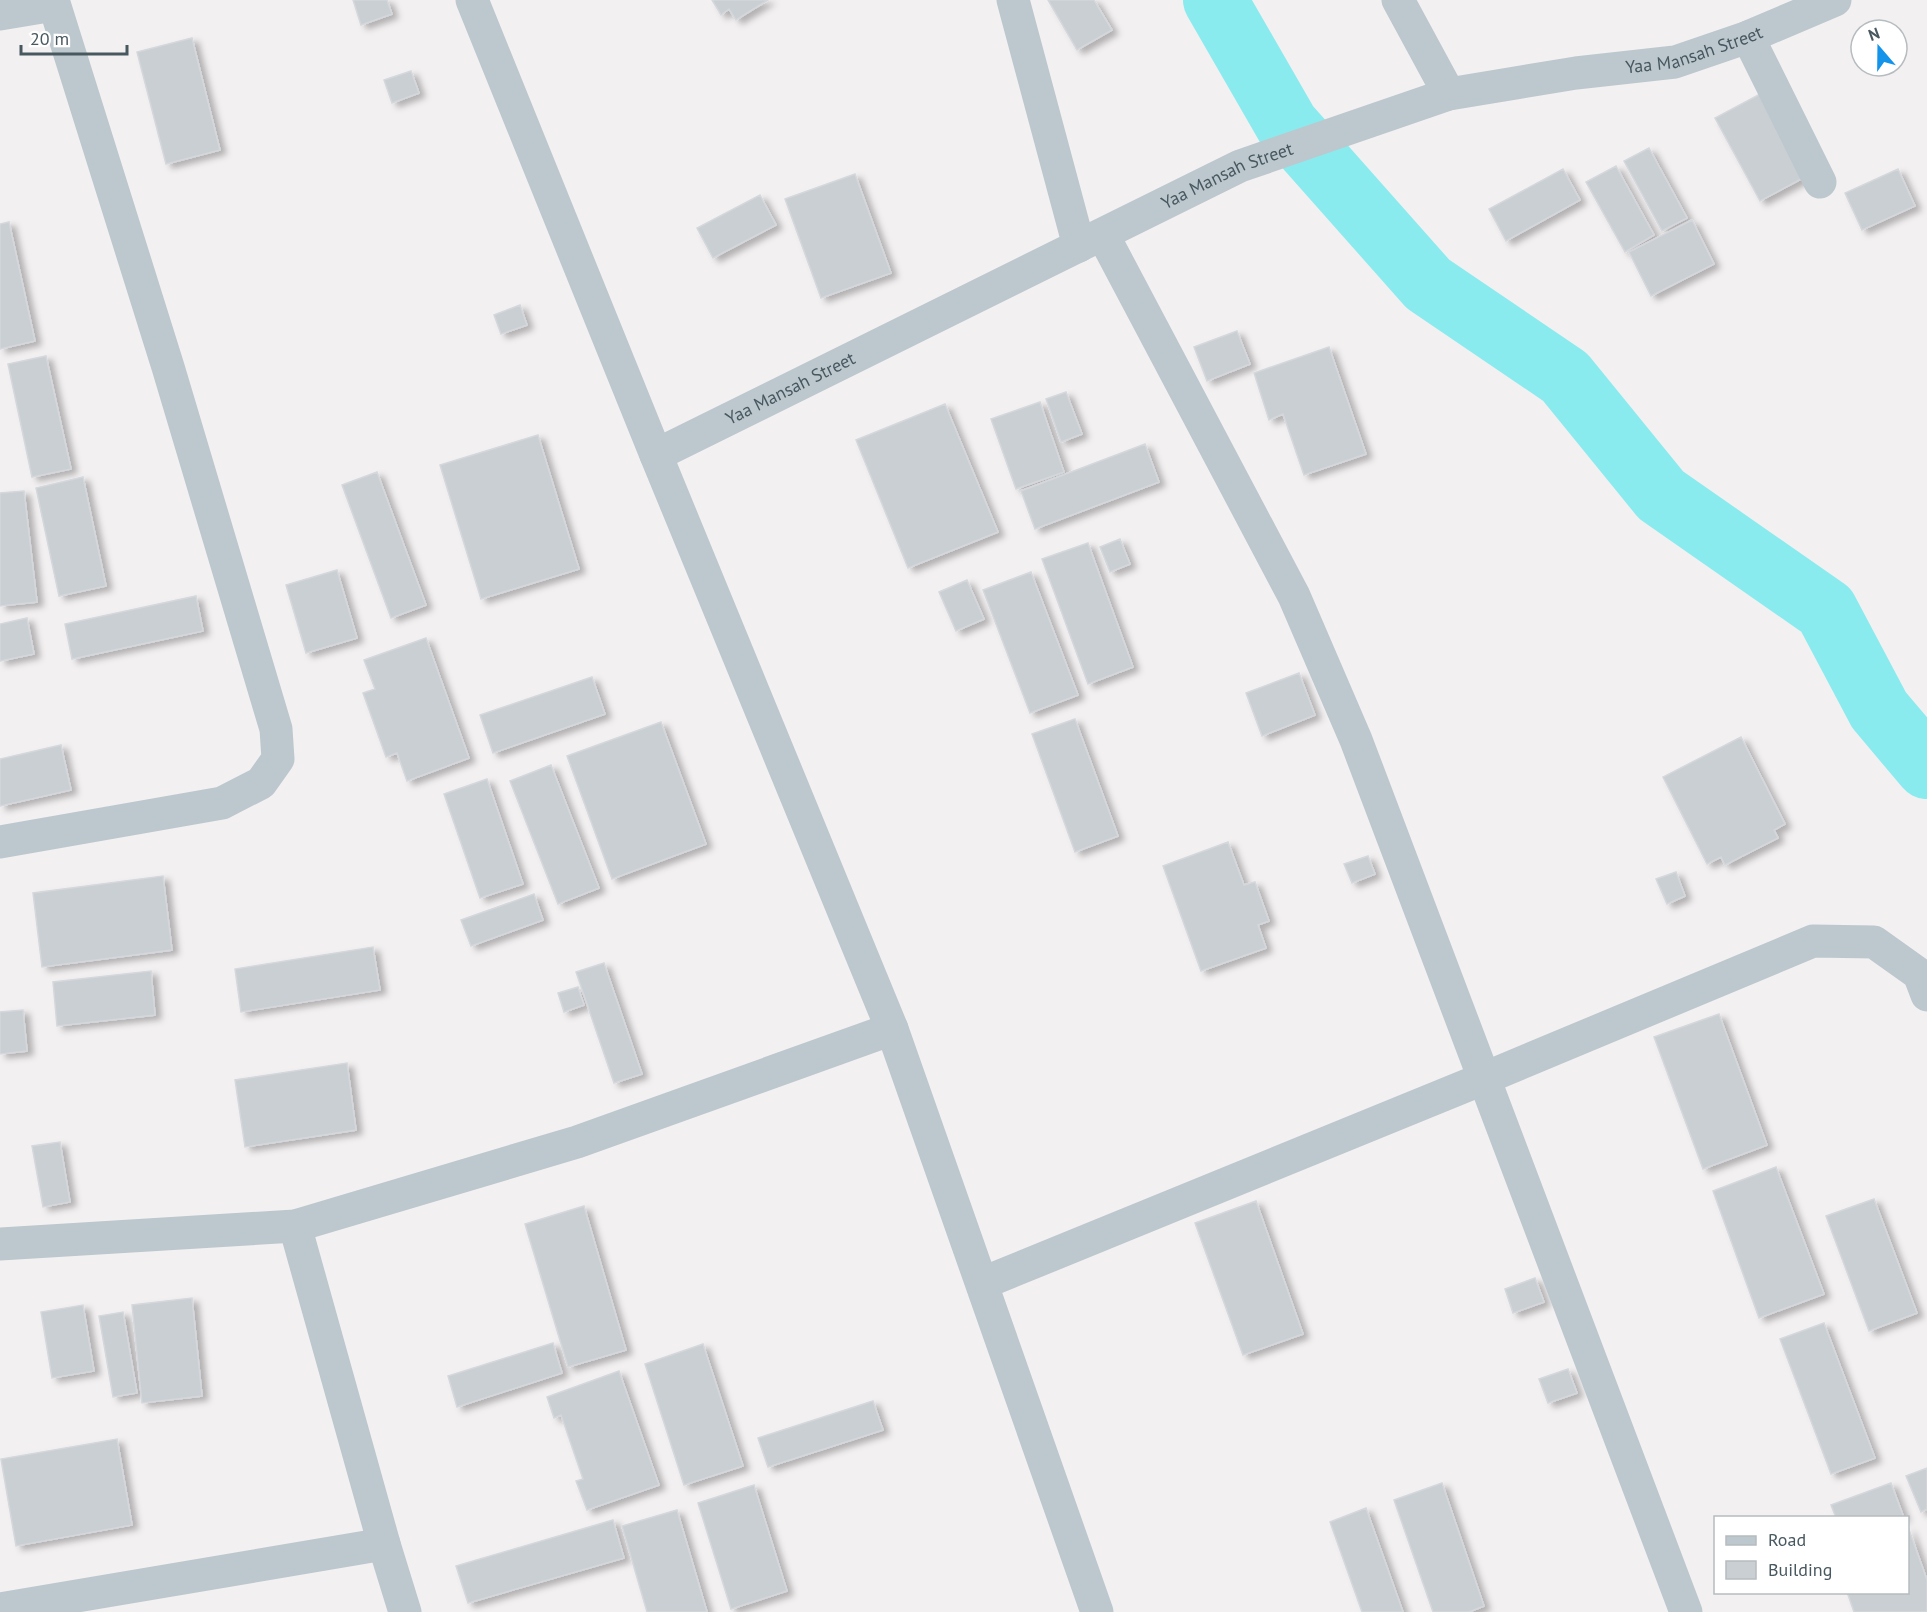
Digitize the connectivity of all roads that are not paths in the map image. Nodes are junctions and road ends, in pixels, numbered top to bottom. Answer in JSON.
{"nodes":[{"id":1,"x":471,"y":0,"type":"edge"},
{"id":2,"x":1013,"y":0,"type":"edge"},
{"id":3,"x":1398,"y":0,"type":"edge"},
{"id":4,"x":1835,"y":0,"type":"edge"},
{"id":5,"x":53,"y":3,"type":"edge"},
{"id":6,"x":0,"y":14,"type":"edge"},
{"id":7,"x":1748,"y":37,"type":"junction"},
{"id":8,"x":1449,"y":94,"type":"junction"},
{"id":9,"x":1820,"y":182,"type":"dead end"},
{"id":10,"x":1091,"y":241,"type":"junction"},
{"id":11,"x":656,"y":455,"type":"junction"},
{"id":12,"x":0,"y":842,"type":"edge"},
{"id":13,"x":1927,"y":995,"type":"edge"},
{"id":14,"x":892,"y":1029,"type":"junction"},
{"id":15,"x":1485,"y":1078,"type":"junction"},
{"id":16,"x":295,"y":1226,"type":"junction"},
{"id":17,"x":0,"y":1244,"type":"edge"},
{"id":18,"x":983,"y":1283,"type":"junction"},
{"id":19,"x":384,"y":1544,"type":"junction"},
{"id":20,"x":0,"y":1608,"type":"edge"},
{"id":21,"x":405,"y":1612,"type":"edge"},
{"id":22,"x":1097,"y":1612,"type":"edge"},
{"id":23,"x":1686,"y":1612,"type":"edge"}],
"edges":[{"from":1,"to":11,"type":"street"},
{"from":2,"to":10,"type":"street"},
{"from":3,"to":8,"type":"street"},
{"from":4,"to":7,"type":"street","name":"Yaa Mansah Street"},
{"from":5,"to":6,"type":"street"},
{"from":5,"to":12,"type":"street"},
{"from":7,"to":8,"type":"street","name":"Yaa Mansah Street"},
{"from":7,"to":9,"type":"street"},
{"from":8,"to":10,"type":"street","name":"Yaa Mansah Street"},
{"from":10,"to":11,"type":"street","name":"Yaa Mansah Street"},
{"from":10,"to":15,"type":"street"},
{"from":11,"to":14,"type":"street"},
{"from":13,"to":15,"type":"street"},
{"from":14,"to":16,"type":"street"},
{"from":14,"to":18,"type":"street"},
{"from":15,"to":18,"type":"street"},
{"from":15,"to":23,"type":"street"},
{"from":16,"to":17,"type":"street"},
{"from":16,"to":19,"type":"street"},
{"from":18,"to":22,"type":"street"},
{"from":19,"to":20,"type":"street"},
{"from":19,"to":21,"type":"street"}]}
